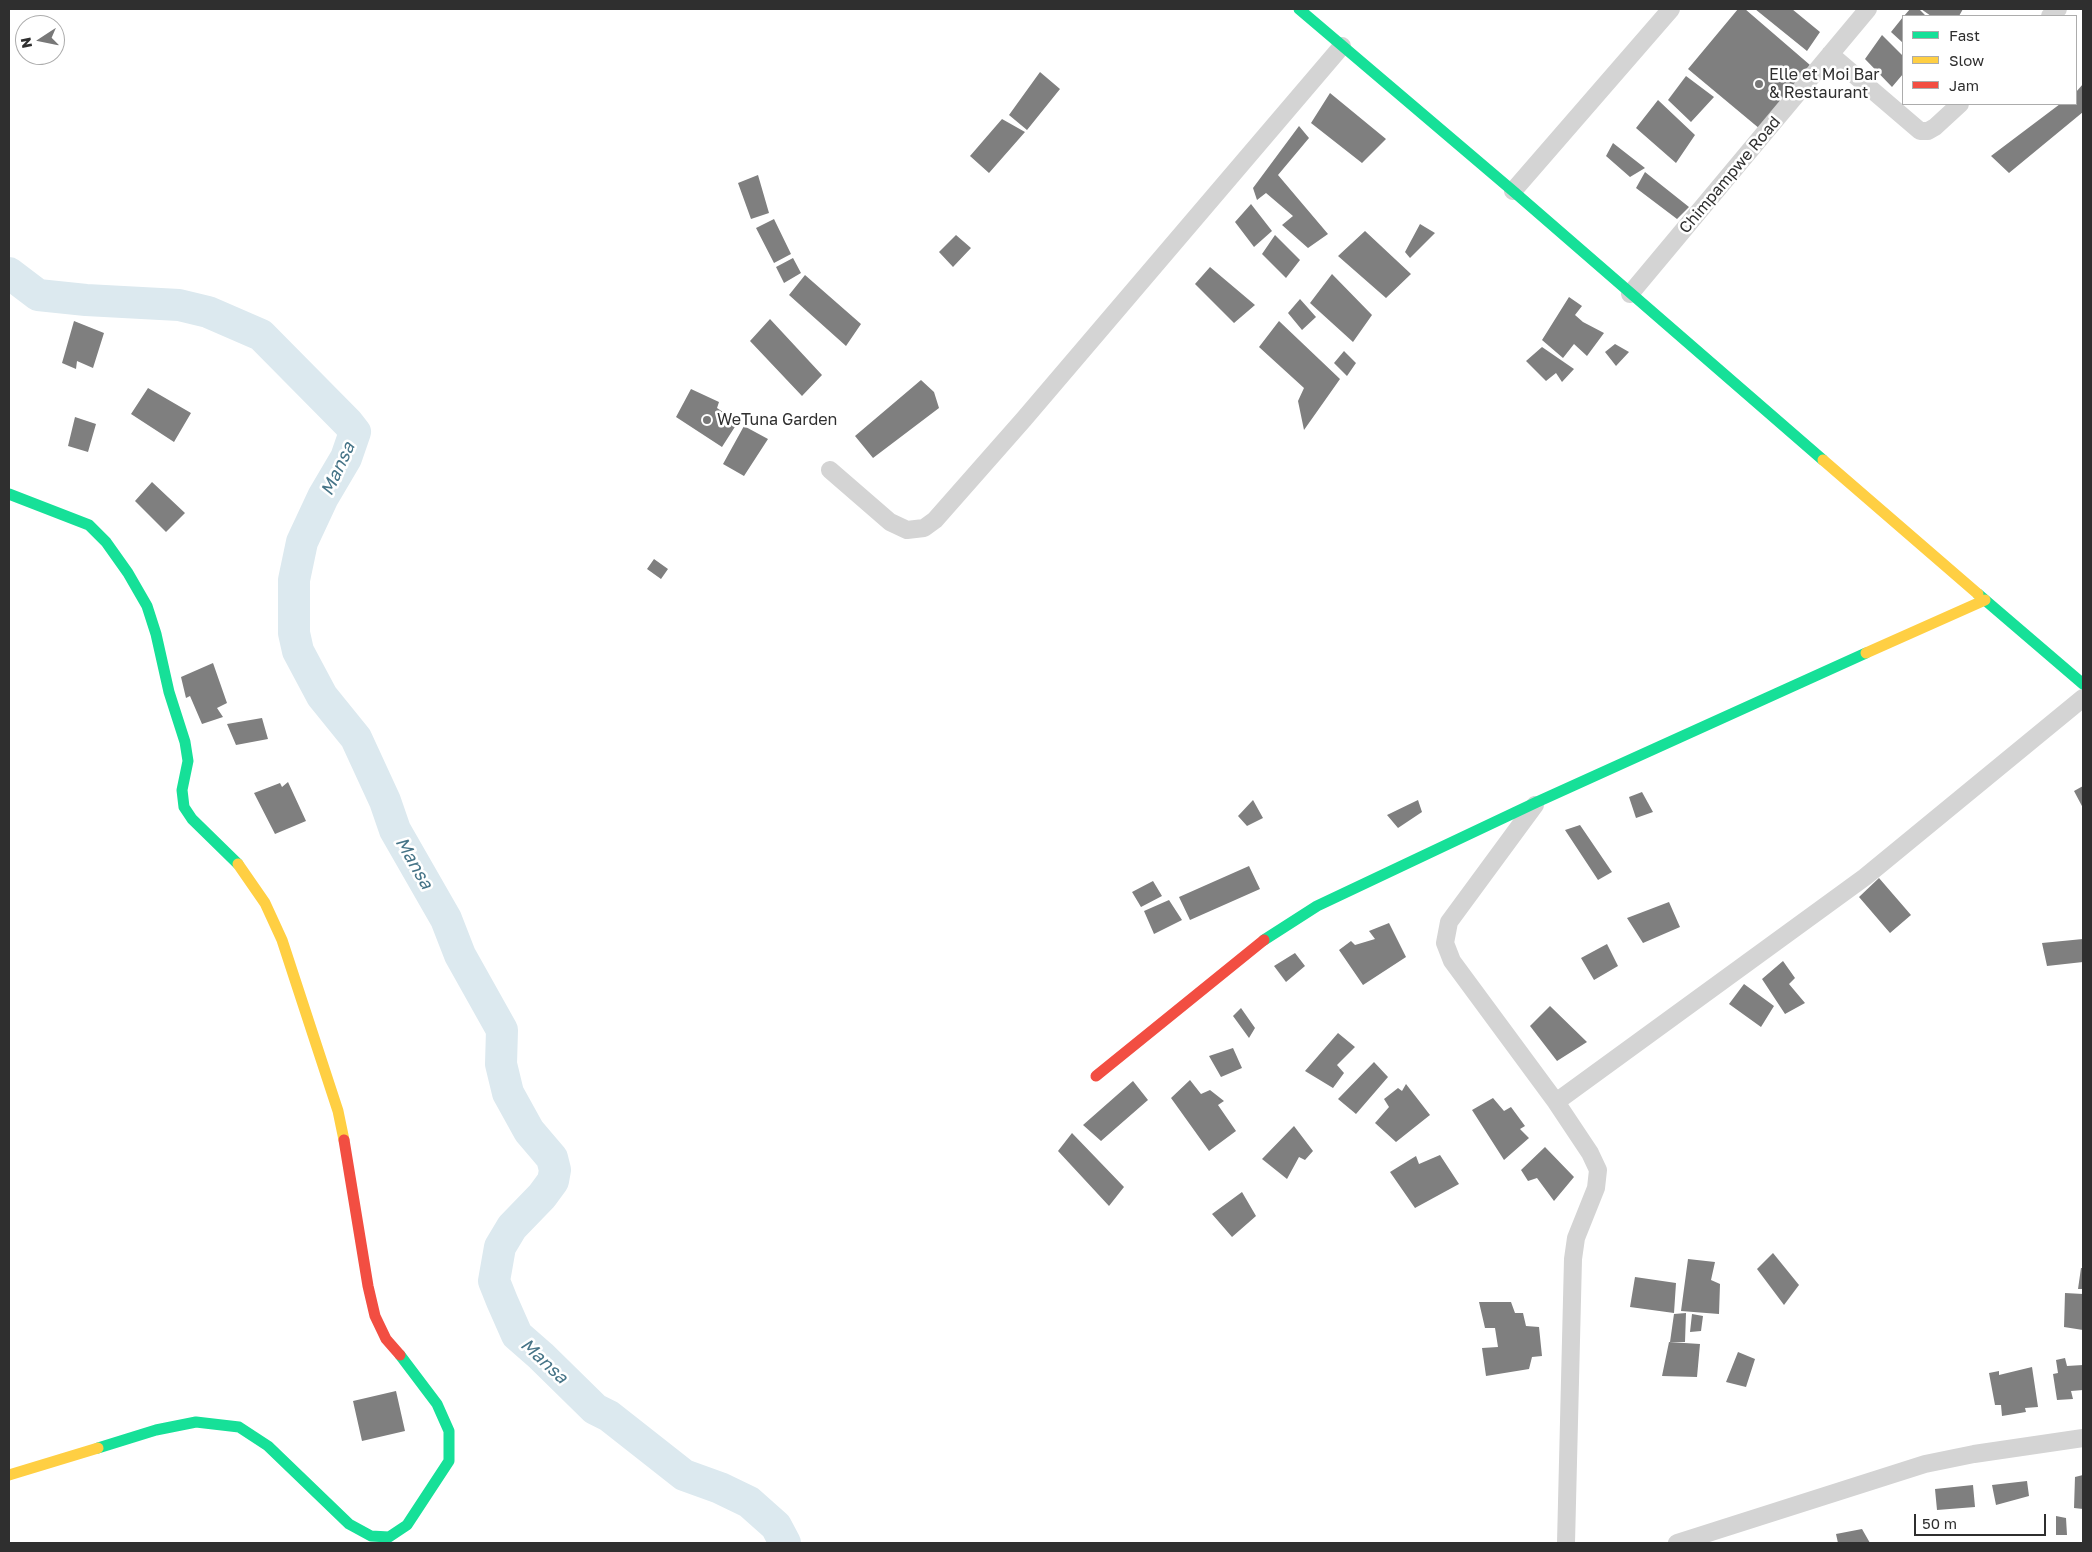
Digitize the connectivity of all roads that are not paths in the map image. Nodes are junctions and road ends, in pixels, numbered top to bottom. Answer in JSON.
{"nodes":[{"id":1,"x":1300,"y":9,"type":"edge"},
{"id":2,"x":1671,"y":9,"type":"edge"},
{"id":3,"x":1868,"y":9,"type":"edge"},
{"id":4,"x":1342,"y":46,"type":"junction"},
{"id":5,"x":1830,"y":54,"type":"junction"},
{"id":6,"x":1959,"y":105,"type":"edge"},
{"id":7,"x":1513,"y":190,"type":"junction"},
{"id":8,"x":1630,"y":294,"type":"junction"},
{"id":9,"x":830,"y":470,"type":"dead end"},
{"id":10,"x":9,"y":494,"type":"edge"},
{"id":11,"x":1985,"y":600,"type":"junction"},
{"id":12,"x":2083,"y":684,"type":"edge"},
{"id":13,"x":2083,"y":698,"type":"edge"},
{"id":14,"x":1537,"y":802,"type":"junction"},
{"id":15,"x":1096,"y":1076,"type":"dead end"},
{"id":16,"x":1556,"y":1102,"type":"junction"},
{"id":17,"x":2083,"y":1438,"type":"edge"},
{"id":18,"x":9,"y":1475,"type":"edge"},
{"id":19,"x":1566,"y":1543,"type":"edge"},
{"id":20,"x":1677,"y":1543,"type":"edge"}],
"edges":[{"from":1,"to":4,"type":"street"},
{"from":2,"to":7,"type":"street"},
{"from":3,"to":5,"type":"street","name":"Chimpampwe Road"},
{"from":4,"to":7,"type":"street"},
{"from":4,"to":9,"type":"street"},
{"from":5,"to":6,"type":"street"},
{"from":5,"to":8,"type":"street","name":"Chimpampwe Road"},
{"from":7,"to":8,"type":"street"},
{"from":8,"to":11,"type":"street"},
{"from":10,"to":18,"type":"street"},
{"from":11,"to":12,"type":"street"},
{"from":11,"to":14,"type":"street"},
{"from":13,"to":16,"type":"street"},
{"from":14,"to":15,"type":"street"},
{"from":14,"to":16,"type":"street"},
{"from":16,"to":19,"type":"street"},
{"from":17,"to":20,"type":"street"}]}
